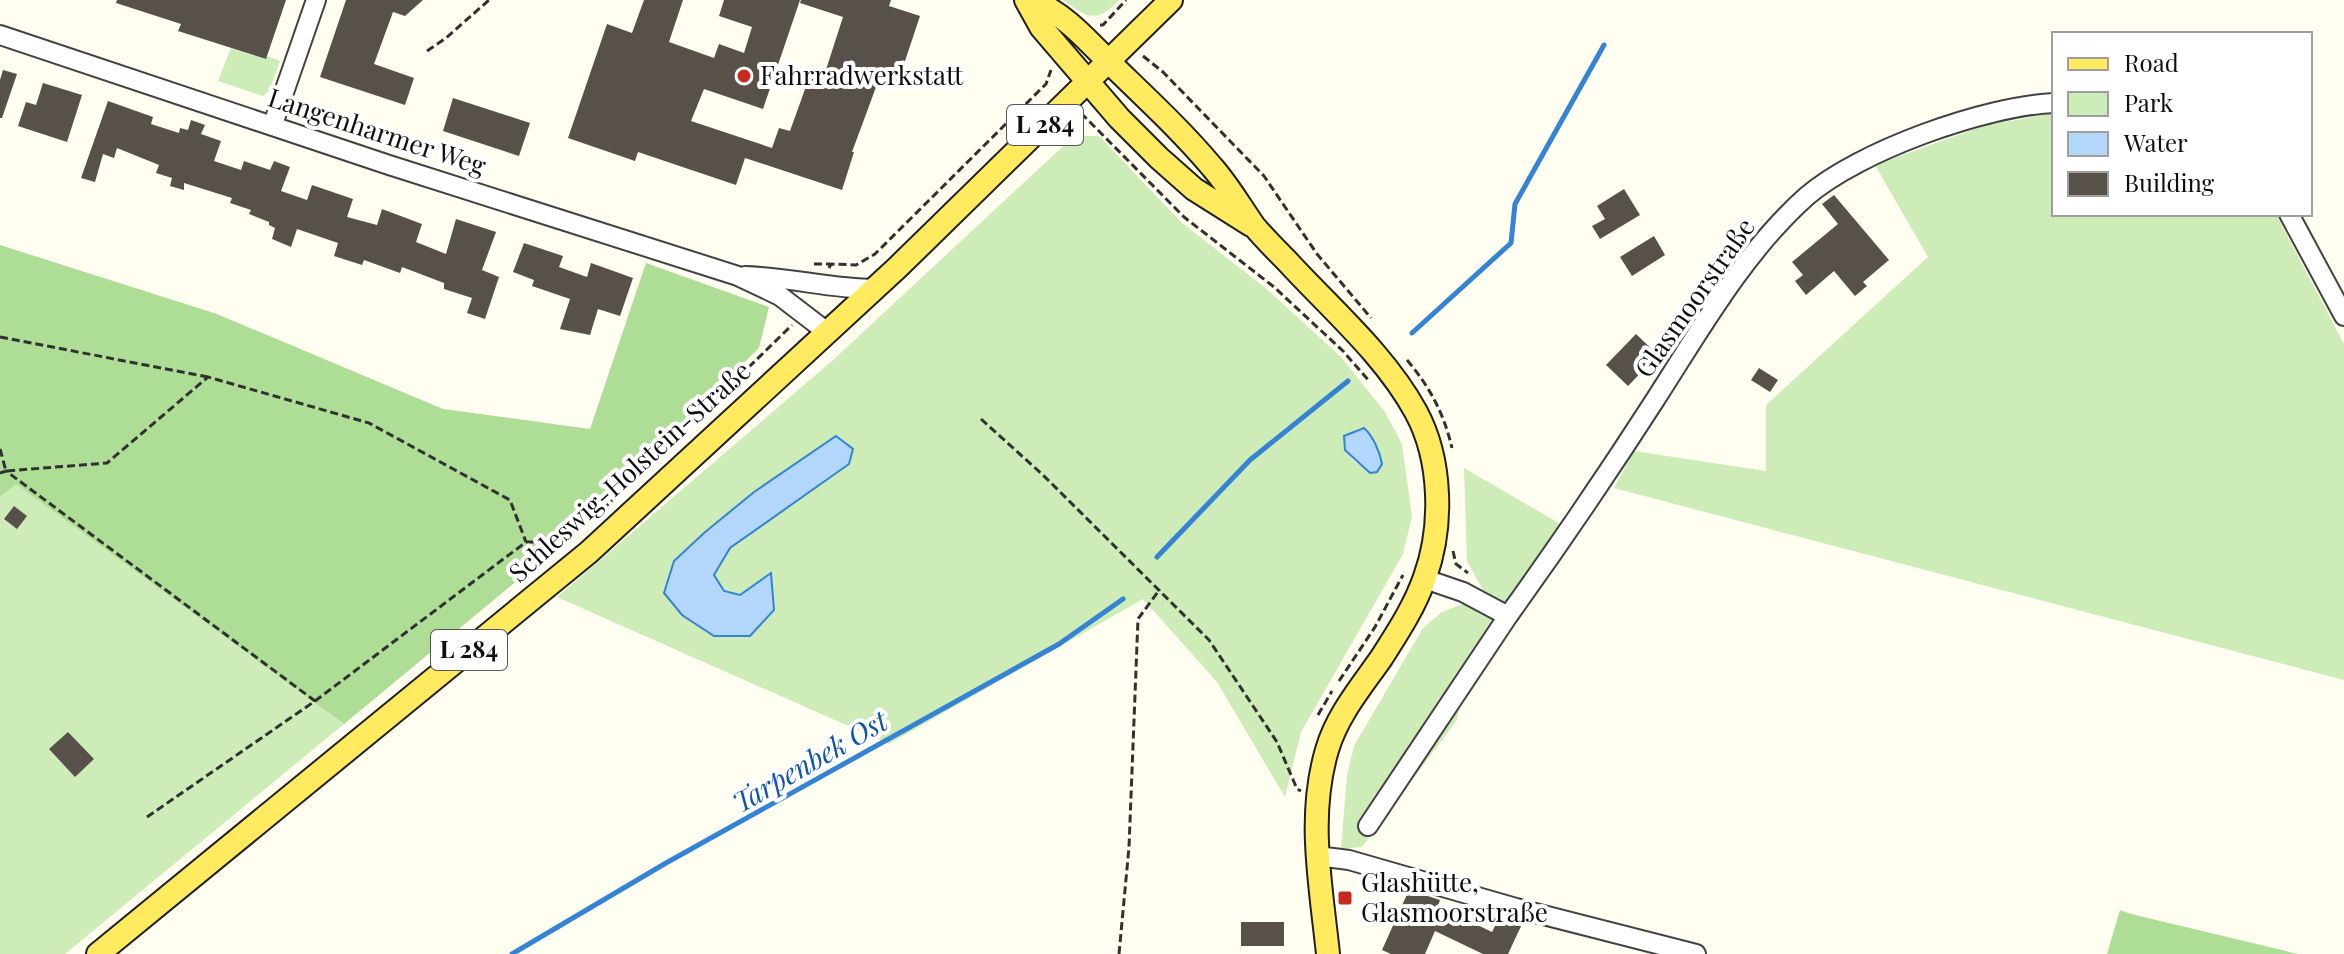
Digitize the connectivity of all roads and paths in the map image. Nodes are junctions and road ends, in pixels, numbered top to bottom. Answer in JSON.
{"nodes":[{"id":1,"x":316,"y":0,"type":"edge"},
{"id":2,"x":489,"y":0,"type":"edge"},
{"id":3,"x":1028,"y":0,"type":"edge"},
{"id":4,"x":1126,"y":0,"type":"edge"},
{"id":5,"x":1171,"y":0,"type":"edge"},
{"id":6,"x":1082,"y":34,"type":"junction"},
{"id":7,"x":0,"y":35,"type":"edge"},
{"id":8,"x":427,"y":51,"type":"dead end"},
{"id":9,"x":1063,"y":51,"type":"junction"},
{"id":10,"x":1110,"y":63,"type":"junction"},
{"id":11,"x":1051,"y":72,"type":"junction"},
{"id":12,"x":1089,"y":82,"type":"junction"},
{"id":13,"x":1072,"y":100,"type":"junction"},
{"id":14,"x":2052,"y":103,"type":"edge"},
{"id":15,"x":273,"y":124,"type":"junction"},
{"id":16,"x":2290,"y":216,"type":"edge"},
{"id":17,"x":1256,"y":228,"type":"junction"},
{"id":18,"x":738,"y":276,"type":"junction"},
{"id":19,"x":821,"y":284,"type":"junction"},
{"id":20,"x":875,"y":289,"type":"junction"},
{"id":21,"x":803,"y":312,"type":"junction"},
{"id":22,"x":2344,"y":316,"type":"edge"},
{"id":23,"x":827,"y":332,"type":"junction"},
{"id":24,"x":0,"y":337,"type":"edge"},
{"id":25,"x":208,"y":377,"type":"junction"},
{"id":26,"x":1373,"y":385,"type":"dead end"},
{"id":27,"x":981,"y":419,"type":"dead end"},
{"id":28,"x":0,"y":449,"type":"edge"},
{"id":29,"x":6,"y":471,"type":"junction"},
{"id":30,"x":0,"y":473,"type":"edge"},
{"id":31,"x":588,"y":524,"type":"dead end"},
{"id":32,"x":526,"y":542,"type":"junction"},
{"id":33,"x":556,"y":555,"type":"dead end"},
{"id":34,"x":1425,"y":579,"type":"junction"},
{"id":35,"x":1160,"y":589,"type":"junction"},
{"id":36,"x":1508,"y":616,"type":"junction"},
{"id":37,"x":315,"y":701,"type":"junction"},
{"id":38,"x":1317,"y":802,"type":"junction"},
{"id":39,"x":147,"y":817,"type":"dead end"},
{"id":40,"x":1368,"y":826,"type":"dead end"},
{"id":41,"x":1317,"y":856,"type":"junction"},
{"id":42,"x":98,"y":954,"type":"edge"},
{"id":43,"x":1119,"y":954,"type":"edge"},
{"id":44,"x":1328,"y":954,"type":"edge"},
{"id":45,"x":1696,"y":954,"type":"edge"}],
"edges":[{"from":1,"to":15,"type":"street"},
{"from":2,"to":8,"type":"path"},
{"from":3,"to":6,"type":"main road"},
{"from":3,"to":9,"type":"main road"},
{"from":4,"to":6,"type":"path"},
{"from":5,"to":10,"type":"main road","name":"Schleswig-Holstein-Straße","number":"L 284"},
{"from":6,"to":10,"type":"main road"},
{"from":7,"to":15,"type":"street","name":"Langenharmer Weg"},
{"from":9,"to":11,"type":"path"},
{"from":9,"to":12,"type":"main road"},
{"from":10,"to":12,"type":"main road","name":"Schleswig-Holstein-Straße","number":"L 284"},
{"from":10,"to":17,"type":"main road"},
{"from":11,"to":13,"type":"path"},
{"from":11,"to":19,"type":"path"},
{"from":12,"to":13,"type":"main road","name":"Schleswig-Holstein-Straße","number":"L 284"},
{"from":12,"to":17,"type":"main road"},
{"from":13,"to":20,"type":"main road","name":"Schleswig-Holstein-Straße","number":"L 284"},
{"from":13,"to":26,"type":"path"},
{"from":14,"to":36,"type":"street","name":"Glasmoorstraße"},
{"from":15,"to":18,"type":"street","name":"Langenharmer Weg"},
{"from":16,"to":22,"type":"street"},
{"from":17,"to":34,"type":"main road"},
{"from":18,"to":19,"type":"street","name":"Langenharmer Weg"},
{"from":18,"to":21,"type":"street","name":"Langenharmer Weg"},
{"from":19,"to":20,"type":"street","name":"Langenharmer Weg"},
{"from":20,"to":23,"type":"main road","name":"Schleswig-Holstein-Straße","number":"L 284"},
{"from":21,"to":23,"type":"street","name":"Langenharmer Weg"},
{"from":21,"to":31,"type":"path"},
{"from":23,"to":42,"type":"main road","name":"Schleswig-Holstein-Straße","number":"L 284"},
{"from":24,"to":25,"type":"path"},
{"from":25,"to":29,"type":"path"},
{"from":25,"to":32,"type":"path"},
{"from":27,"to":35,"type":"path"},
{"from":28,"to":29,"type":"path"},
{"from":29,"to":30,"type":"path"},
{"from":29,"to":37,"type":"path"},
{"from":32,"to":33,"type":"path"},
{"from":32,"to":37,"type":"path"},
{"from":34,"to":36,"type":"street"},
{"from":34,"to":38,"type":"main road"},
{"from":35,"to":38,"type":"path"},
{"from":35,"to":43,"type":"path"},
{"from":36,"to":40,"type":"street","name":"Glasmoorstraße"},
{"from":37,"to":39,"type":"path"},
{"from":38,"to":41,"type":"main road"},
{"from":41,"to":44,"type":"main road"},
{"from":41,"to":45,"type":"street"}]}
